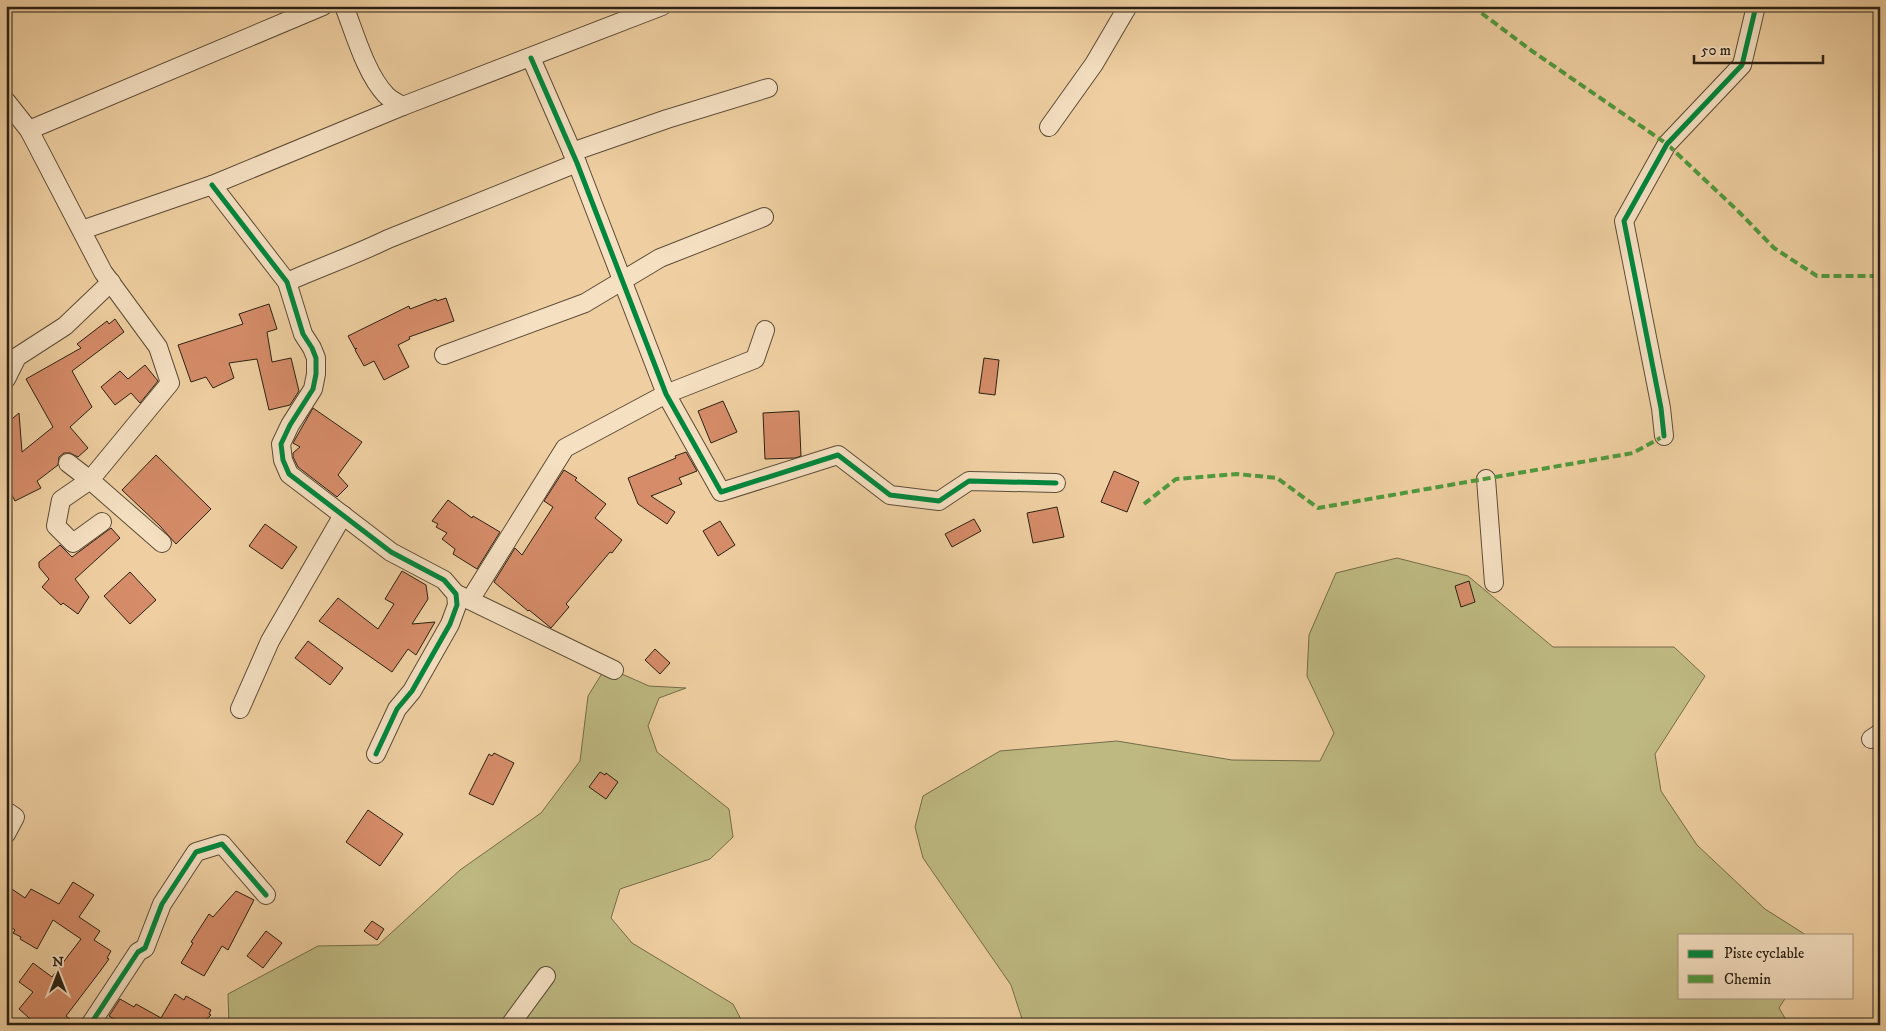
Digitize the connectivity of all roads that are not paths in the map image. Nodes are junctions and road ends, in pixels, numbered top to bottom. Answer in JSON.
{"nodes":[{"id":1,"x":323,"y":6,"type":"edge"},
{"id":2,"x":344,"y":6,"type":"edge"},
{"id":3,"x":662,"y":6,"type":"edge"},
{"id":4,"x":1128,"y":6,"type":"edge"},
{"id":5,"x":1756,"y":6,"type":"edge"},
{"id":6,"x":531,"y":58,"type":"junction"},
{"id":7,"x":768,"y":88,"type":"dead end"},
{"id":8,"x":6,"y":101,"type":"edge"},
{"id":9,"x":402,"y":106,"type":"junction"},
{"id":10,"x":1049,"y":127,"type":"dead end"},
{"id":11,"x":29,"y":130,"type":"junction"},
{"id":12,"x":574,"y":158,"type":"junction"},
{"id":13,"x":212,"y":185,"type":"junction"},
{"id":14,"x":764,"y":216,"type":"dead end"},
{"id":15,"x":82,"y":230,"type":"junction"},
{"id":16,"x":623,"y":280,"type":"junction"},
{"id":17,"x":111,"y":282,"type":"junction"},
{"id":18,"x":287,"y":282,"type":"junction"},
{"id":19,"x":764,"y":330,"type":"dead end"},
{"id":20,"x":444,"y":355,"type":"dead end"},
{"id":21,"x":6,"y":379,"type":"edge"},
{"id":22,"x":666,"y":394,"type":"junction"},
{"id":23,"x":1664,"y":436,"type":"dead end"},
{"id":24,"x":68,"y":463,"type":"dead end"},
{"id":25,"x":1486,"y":478,"type":"dead end"},
{"id":26,"x":90,"y":480,"type":"junction"},
{"id":27,"x":1056,"y":483,"type":"dead end"},
{"id":28,"x":343,"y":515,"type":"junction"},
{"id":29,"x":102,"y":522,"type":"dead end"},
{"id":30,"x":162,"y":544,"type":"dead end"},
{"id":31,"x":1494,"y":583,"type":"dead end"},
{"id":32,"x":463,"y":597,"type":"junction"},
{"id":33,"x":614,"y":670,"type":"dead end"},
{"id":34,"x":240,"y":709,"type":"dead end"},
{"id":35,"x":376,"y":754,"type":"dead end"},
{"id":36,"x":6,"y":811,"type":"edge"},
{"id":37,"x":6,"y":834,"type":"edge"},
{"id":38,"x":266,"y":895,"type":"dead end"},
{"id":39,"x":546,"y":976,"type":"dead end"},
{"id":40,"x":90,"y":1025,"type":"edge"},
{"id":41,"x":510,"y":1025,"type":"edge"}],
"edges":[{"from":1,"to":11,"type":"street"},
{"from":2,"to":9,"type":"street"},
{"from":3,"to":6,"type":"street"},
{"from":4,"to":10,"type":"street"},
{"from":5,"to":23,"type":"street"},
{"from":6,"to":9,"type":"street"},
{"from":6,"to":12,"type":"street"},
{"from":7,"to":12,"type":"street"},
{"from":8,"to":11,"type":"street"},
{"from":9,"to":13,"type":"street"},
{"from":11,"to":15,"type":"street"},
{"from":12,"to":16,"type":"street"},
{"from":12,"to":18,"type":"street"},
{"from":13,"to":15,"type":"street"},
{"from":13,"to":18,"type":"street"},
{"from":14,"to":16,"type":"street"},
{"from":15,"to":17,"type":"street"},
{"from":16,"to":20,"type":"street"},
{"from":16,"to":22,"type":"street"},
{"from":17,"to":21,"type":"street"},
{"from":17,"to":26,"type":"street"},
{"from":18,"to":28,"type":"street"},
{"from":19,"to":22,"type":"street"},
{"from":22,"to":27,"type":"street"},
{"from":22,"to":32,"type":"street"},
{"from":24,"to":26,"type":"street"},
{"from":25,"to":31,"type":"street"},
{"from":26,"to":29,"type":"street"},
{"from":26,"to":30,"type":"street"},
{"from":28,"to":32,"type":"street"},
{"from":28,"to":34,"type":"street"},
{"from":32,"to":33,"type":"street"},
{"from":32,"to":35,"type":"street"},
{"from":36,"to":37,"type":"street"},
{"from":38,"to":40,"type":"street"},
{"from":39,"to":41,"type":"street"}]}
